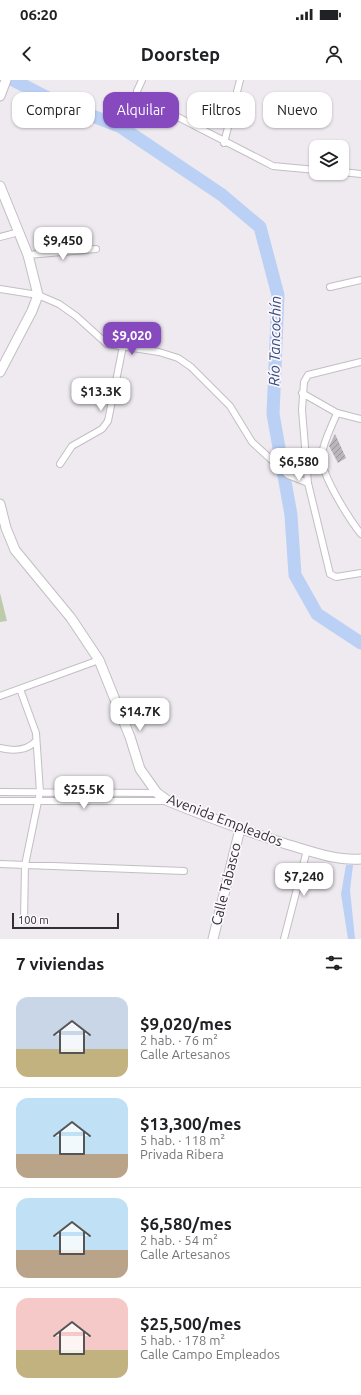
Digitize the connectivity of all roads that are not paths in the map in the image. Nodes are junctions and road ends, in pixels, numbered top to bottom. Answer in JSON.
{"nodes":[{"id":1,"x":6,"y":80,"type":"edge"},
{"id":2,"x":142,"y":80,"type":"edge"},
{"id":3,"x":240,"y":80,"type":"edge"},
{"id":4,"x":0,"y":96,"type":"edge"},
{"id":5,"x":224,"y":142,"type":"junction"},
{"id":6,"x":309,"y":169,"type":"edge"},
{"id":7,"x":349,"y":173,"type":"edge"},
{"id":8,"x":361,"y":174,"type":"edge"},
{"id":9,"x":0,"y":186,"type":"edge"},
{"id":10,"x":19,"y":232,"type":"junction"},
{"id":11,"x":0,"y":237,"type":"edge"},
{"id":12,"x":96,"y":249,"type":"dead end"},
{"id":13,"x":28,"y":255,"type":"junction"},
{"id":14,"x":361,"y":280,"type":"edge"},
{"id":15,"x":330,"y":287,"type":"dead end"},
{"id":16,"x":0,"y":289,"type":"edge"},
{"id":17,"x":38,"y":295,"type":"junction"},
{"id":18,"x":124,"y":346,"type":"junction"},
{"id":19,"x":361,"y":362,"type":"edge"},
{"id":20,"x":0,"y":370,"type":"edge"},
{"id":21,"x":302,"y":393,"type":"junction"},
{"id":22,"x":337,"y":413,"type":"junction"},
{"id":23,"x":361,"y":419,"type":"edge"},
{"id":24,"x":60,"y":464,"type":"dead end"},
{"id":25,"x":308,"y":483,"type":"junction"},
{"id":26,"x":0,"y":504,"type":"edge"},
{"id":27,"x":361,"y":534,"type":"edge"},
{"id":28,"x":361,"y":573,"type":"edge"},
{"id":29,"x":99,"y":660,"type":"junction"},
{"id":30,"x":20,"y":689,"type":"junction"},
{"id":31,"x":0,"y":696,"type":"edge"},
{"id":32,"x":36,"y":741,"type":"junction"},
{"id":33,"x":0,"y":748,"type":"edge"},
{"id":34,"x":0,"y":792,"type":"edge"},
{"id":35,"x":40,"y":792,"type":"junction"},
{"id":36,"x":157,"y":794,"type":"junction"},
{"id":37,"x":168,"y":800,"type":"junction"},
{"id":38,"x":0,"y":801,"type":"edge"},
{"id":39,"x":39,"y":801,"type":"junction"},
{"id":40,"x":240,"y":829,"type":"junction"},
{"id":41,"x":307,"y":850,"type":"junction"},
{"id":42,"x":361,"y":859,"type":"edge"},
{"id":43,"x":0,"y":864,"type":"edge"},
{"id":44,"x":25,"y":865,"type":"junction"},
{"id":45,"x":184,"y":871,"type":"dead end"},
{"id":46,"x":24,"y":922,"type":"dead end"},
{"id":47,"x":213,"y":939,"type":"edge"},
{"id":48,"x":284,"y":939,"type":"edge"}],
"edges":[{"from":1,"to":4,"type":"street"},
{"from":2,"to":5,"type":"street"},
{"from":3,"to":5,"type":"street"},
{"from":5,"to":6,"type":"street"},
{"from":7,"to":8,"type":"street"},
{"from":9,"to":10,"type":"street"},
{"from":10,"to":11,"type":"street"},
{"from":10,"to":13,"type":"street"},
{"from":12,"to":13,"type":"street"},
{"from":13,"to":17,"type":"street"},
{"from":14,"to":15,"type":"street"},
{"from":16,"to":17,"type":"street"},
{"from":17,"to":18,"type":"street"},
{"from":17,"to":20,"type":"street"},
{"from":18,"to":24,"type":"street"},
{"from":18,"to":25,"type":"street"},
{"from":19,"to":21,"type":"street"},
{"from":21,"to":22,"type":"street"},
{"from":21,"to":25,"type":"street"},
{"from":22,"to":23,"type":"street"},
{"from":22,"to":27,"type":"street"},
{"from":25,"to":28,"type":"street"},
{"from":26,"to":29,"type":"street","name":"Avenida Empleados"},
{"from":29,"to":30,"type":"street"},
{"from":29,"to":36,"type":"street","name":"Avenida Empleados"},
{"from":30,"to":31,"type":"street"},
{"from":30,"to":32,"type":"street"},
{"from":32,"to":33,"type":"street"},
{"from":32,"to":35,"type":"street"},
{"from":34,"to":35,"type":"street"},
{"from":35,"to":36,"type":"street"},
{"from":35,"to":39,"type":"street"},
{"from":36,"to":37,"type":"street","name":"Avenida Empleados"},
{"from":37,"to":39,"type":"street"},
{"from":37,"to":40,"type":"street","name":"Avenida Empleados"},
{"from":38,"to":39,"type":"street"},
{"from":39,"to":44,"type":"street"},
{"from":40,"to":41,"type":"street","name":"Avenida Empleados"},
{"from":40,"to":47,"type":"street","name":"Calle Tabasco"},
{"from":41,"to":42,"type":"street","name":"Avenida Empleados"},
{"from":41,"to":48,"type":"street"},
{"from":43,"to":44,"type":"street"},
{"from":44,"to":45,"type":"street"},
{"from":44,"to":46,"type":"street"}]}
